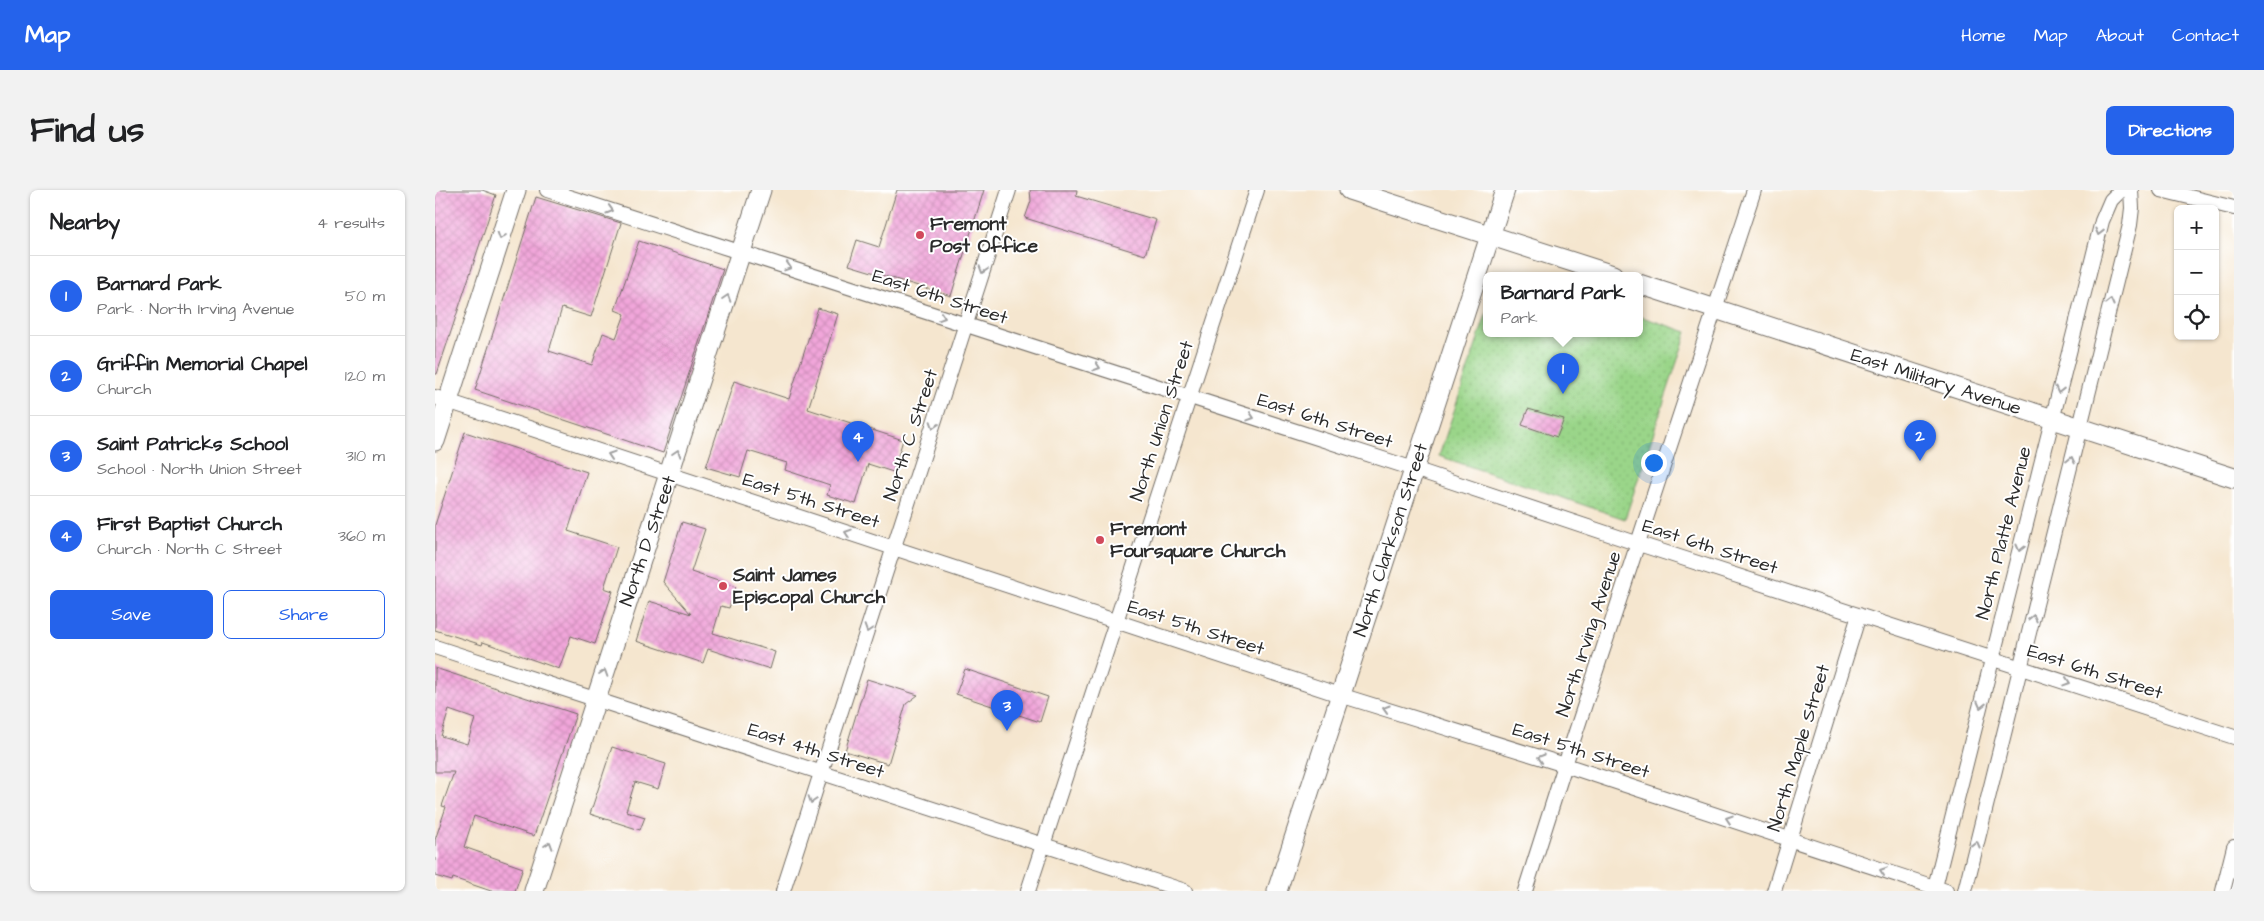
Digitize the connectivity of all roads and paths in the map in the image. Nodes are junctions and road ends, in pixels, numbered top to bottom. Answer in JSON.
{"nodes":[{"id":1,"x":516,"y":190,"type":"edge"},
{"id":2,"x":547,"y":190,"type":"edge"},
{"id":3,"x":761,"y":190,"type":"edge"},
{"id":4,"x":1009,"y":190,"type":"edge"},
{"id":5,"x":1257,"y":190,"type":"edge"},
{"id":6,"x":1349,"y":190,"type":"edge"},
{"id":7,"x":1505,"y":190,"type":"edge"},
{"id":8,"x":1754,"y":190,"type":"edge"},
{"id":9,"x":2121,"y":190,"type":"edge"},
{"id":10,"x":2131,"y":190,"type":"edge"},
{"id":11,"x":2161,"y":190,"type":"edge"},
{"id":12,"x":2234,"y":208,"type":"edge"},
{"id":13,"x":1490,"y":235,"type":"junction"},
{"id":14,"x":741,"y":252,"type":"junction"},
{"id":15,"x":1604,"y":272,"type":"edge"},
{"id":16,"x":1643,"y":285,"type":"edge"},
{"id":17,"x":1714,"y":308,"type":"junction"},
{"id":18,"x":966,"y":324,"type":"junction"},
{"id":19,"x":1190,"y":398,"type":"junction"},
{"id":20,"x":442,"y":399,"type":"edge"},
{"id":21,"x":2051,"y":419,"type":"junction"},
{"id":22,"x":2079,"y":428,"type":"junction"},
{"id":23,"x":435,"y":441,"type":"edge"},
{"id":24,"x":1414,"y":469,"type":"junction"},
{"id":25,"x":670,"y":475,"type":"junction"},
{"id":26,"x":2234,"y":478,"type":"edge"},
{"id":27,"x":1639,"y":544,"type":"junction"},
{"id":28,"x":895,"y":548,"type":"junction"},
{"id":29,"x":1859,"y":615,"type":"junction"},
{"id":30,"x":1116,"y":621,"type":"junction"},
{"id":31,"x":435,"y":647,"type":"edge"},
{"id":32,"x":1993,"y":658,"type":"junction"},
{"id":33,"x":2021,"y":667,"type":"junction"},
{"id":34,"x":1340,"y":695,"type":"junction"},
{"id":35,"x":596,"y":699,"type":"junction"},
{"id":36,"x":2234,"y":737,"type":"edge"},
{"id":37,"x":1565,"y":765,"type":"junction"},
{"id":38,"x":821,"y":772,"type":"junction"},
{"id":39,"x":1790,"y":840,"type":"junction"},
{"id":40,"x":1044,"y":845,"type":"junction"},
{"id":41,"x":2234,"y":847,"type":"edge"},
{"id":42,"x":1938,"y":890,"type":"edge"},
{"id":43,"x":534,"y":891,"type":"edge"},
{"id":44,"x":783,"y":891,"type":"edge"},
{"id":45,"x":1028,"y":891,"type":"edge"},
{"id":46,"x":1185,"y":891,"type":"edge"},
{"id":47,"x":1277,"y":891,"type":"edge"},
{"id":48,"x":1525,"y":891,"type":"edge"},
{"id":49,"x":1774,"y":891,"type":"edge"},
{"id":50,"x":1965,"y":891,"type":"edge"},
{"id":51,"x":2223,"y":891,"type":"edge"}],
"edges":[{"from":1,"to":20,"type":"main road","one_way":true},
{"from":2,"to":14,"type":"street","name":"East 6th Street","one_way":true},
{"from":3,"to":14,"type":"main road","name":"North D Street"},
{"from":4,"to":18,"type":"street","name":"North C Street","one_way":true},
{"from":5,"to":19,"type":"street","name":"North Union Street"},
{"from":6,"to":13,"type":"main road"},
{"from":7,"to":13,"type":"main road","name":"North Clarkson Street"},
{"from":8,"to":17,"type":"street","name":"North Irving Avenue"},
{"from":9,"to":21,"type":"street","name":"North Platte Avenue","one_way":true},
{"from":22,"to":10,"type":"street","one_way":true},
{"from":11,"to":12,"type":"street"},
{"from":13,"to":15,"type":"main road"},
{"from":13,"to":24,"type":"main road","name":"North Clarkson Street"},
{"from":14,"to":18,"type":"street","name":"East 6th Street","one_way":true},
{"from":25,"to":14,"type":"main road","name":"North D Street","one_way":true},
{"from":16,"to":17,"type":"main road","name":"East Military Avenue"},
{"from":17,"to":21,"type":"main road","name":"East Military Avenue"},
{"from":17,"to":27,"type":"street","name":"North Irving Avenue"},
{"from":18,"to":19,"type":"street","name":"East 6th Street","one_way":true},
{"from":18,"to":28,"type":"street","name":"North C Street","one_way":true},
{"from":19,"to":24,"type":"street","name":"East 6th Street","one_way":true},
{"from":19,"to":30,"type":"street","name":"North Union Street"},
{"from":20,"to":23,"type":"main road"},
{"from":25,"to":20,"type":"street","name":"East 5th Street","one_way":true},
{"from":21,"to":22,"type":"main road","name":"East Military Avenue"},
{"from":21,"to":32,"type":"street","name":"North Platte Avenue","one_way":true},
{"from":22,"to":26,"type":"main road","name":"East Military Avenue"},
{"from":33,"to":22,"type":"street","one_way":true},
{"from":24,"to":27,"type":"street","name":"East 6th Street"},
{"from":24,"to":34,"type":"main road","name":"North Clarkson Street"},
{"from":28,"to":25,"type":"street","name":"East 5th Street","one_way":true},
{"from":35,"to":25,"type":"main road","name":"North D Street","one_way":true},
{"from":27,"to":29,"type":"street","name":"East 6th Street"},
{"from":27,"to":37,"type":"street","name":"North Irving Avenue"},
{"from":28,"to":30,"type":"street","name":"East 5th Street"},
{"from":28,"to":38,"type":"street","name":"North C Street","one_way":true},
{"from":29,"to":32,"type":"street","name":"East 6th Street"},
{"from":29,"to":39,"type":"street","name":"North Maple Street"},
{"from":30,"to":34,"type":"street","name":"East 5th Street"},
{"from":30,"to":40,"type":"street","name":"North Union Street"},
{"from":31,"to":35,"type":"street","name":"East 4th Street"},
{"from":32,"to":33,"type":"street","name":"East 6th Street"},
{"from":32,"to":42,"type":"street","name":"North Platte Avenue","one_way":true},
{"from":33,"to":36,"type":"street","name":"East 6th Street","one_way":true},
{"from":50,"to":33,"type":"street","one_way":true},
{"from":37,"to":34,"type":"street","name":"East 5th Street","one_way":true},
{"from":34,"to":47,"type":"main road","name":"North Clarkson Street"},
{"from":35,"to":38,"type":"street","name":"East 4th Street"},
{"from":43,"to":35,"type":"main road","name":"North D Street","one_way":true},
{"from":39,"to":37,"type":"street","name":"East 5th Street","one_way":true},
{"from":37,"to":48,"type":"street","name":"North Irving Avenue"},
{"from":38,"to":40,"type":"street","name":"East 4th Street"},
{"from":38,"to":44,"type":"street","name":"North C Street","one_way":true},
{"from":42,"to":39,"type":"street","name":"East 5th Street","one_way":true},
{"from":39,"to":49,"type":"street","name":"North Maple Street"},
{"from":40,"to":45,"type":"street","name":"North Union Street"},
{"from":40,"to":46,"type":"street","name":"East 4th Street"},
{"from":41,"to":51,"type":"street"}]}
